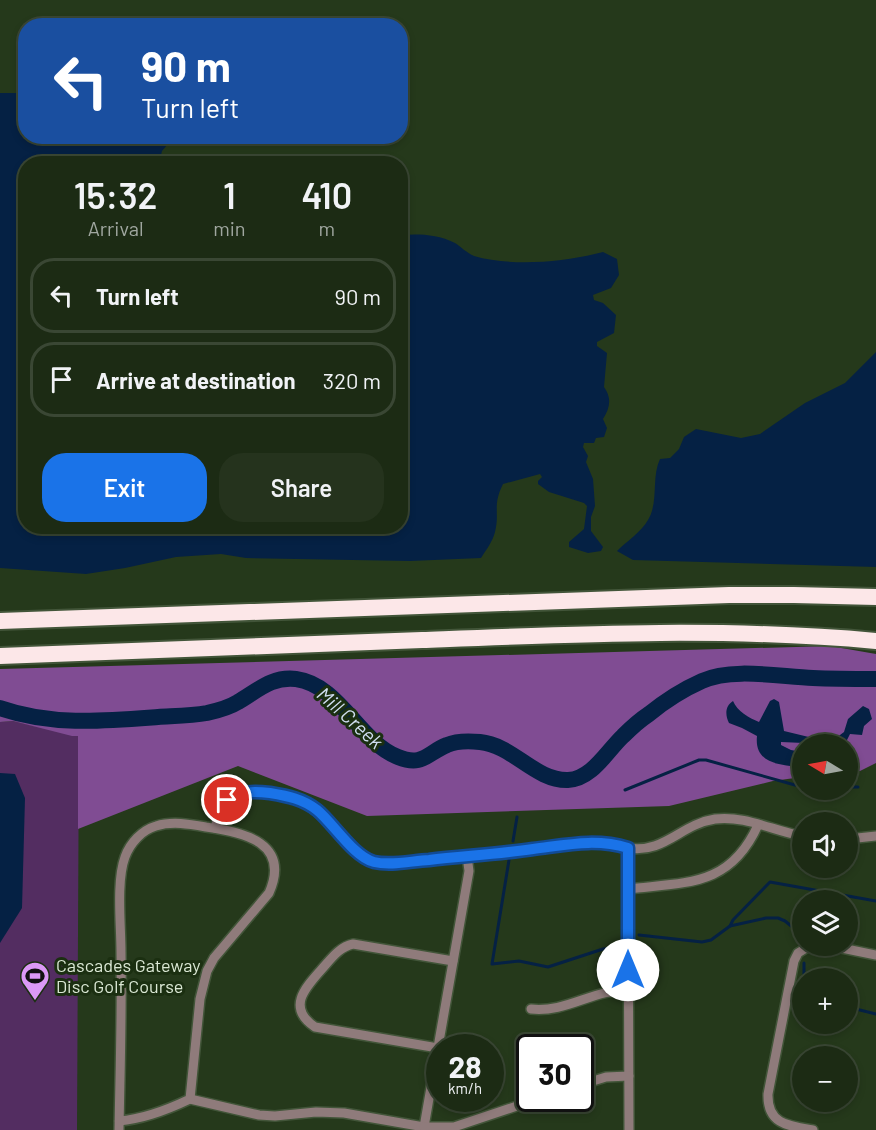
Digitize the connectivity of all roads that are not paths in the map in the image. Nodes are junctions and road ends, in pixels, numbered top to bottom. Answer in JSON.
{"nodes":[{"id":1,"x":876,"y":597,"type":"edge"},
{"id":2,"x":0,"y":621,"type":"edge"},
{"id":3,"x":876,"y":641,"type":"edge"},
{"id":4,"x":0,"y":656,"type":"edge"},
{"id":5,"x":758,"y":825,"type":"junction"},
{"id":6,"x":215,"y":828,"type":"junction"},
{"id":7,"x":792,"y":834,"type":"edge"},
{"id":8,"x":876,"y":836,"type":"edge"},
{"id":9,"x":858,"y":838,"type":"edge"},
{"id":10,"x":628,"y":848,"type":"junction"},
{"id":11,"x":467,"y":856,"type":"junction"},
{"id":12,"x":628,"y":890,"type":"junction"},
{"id":13,"x":858,"y":951,"type":"edge"},
{"id":14,"x":876,"y":955,"type":"edge"},
{"id":15,"x":796,"y":956,"type":"edge"},
{"id":16,"x":453,"y":961,"type":"junction"},
{"id":17,"x":628,"y":990,"type":"junction"},
{"id":18,"x":531,"y":1009,"type":"dead end"},
{"id":19,"x":440,"y":1034,"type":"edge"},
{"id":20,"x":426,"y":1046,"type":"edge"},
{"id":21,"x":629,"y":1076,"type":"junction"},
{"id":22,"x":594,"y":1081,"type":"edge"},
{"id":23,"x":190,"y":1099,"type":"junction"},
{"id":24,"x":516,"y":1106,"type":"edge"},
{"id":25,"x":427,"y":1112,"type":"edge"},
{"id":26,"x":119,"y":1126,"type":"edge"},
{"id":27,"x":424,"y":1127,"type":"junction"},
{"id":28,"x":629,"y":1130,"type":"edge"},
{"id":29,"x":813,"y":1130,"type":"edge"}],
"edges":[{"from":1,"to":2,"type":"highway"},
{"from":3,"to":4,"type":"highway"},
{"from":5,"to":7,"type":"street"},
{"from":5,"to":10,"type":"street"},
{"from":5,"to":12,"type":"street"},
{"from":6,"to":11,"type":"street"},
{"from":6,"to":23,"type":"street"},
{"from":6,"to":26,"type":"street"},
{"from":8,"to":9,"type":"street"},
{"from":10,"to":11,"type":"street"},
{"from":10,"to":12,"type":"street"},
{"from":11,"to":16,"type":"street"},
{"from":12,"to":17,"type":"street"},
{"from":13,"to":14,"type":"street"},
{"from":15,"to":29,"type":"street"},
{"from":16,"to":19,"type":"street"},
{"from":16,"to":20,"type":"street"},
{"from":17,"to":18,"type":"street"},
{"from":17,"to":21,"type":"street"},
{"from":21,"to":22,"type":"street"},
{"from":21,"to":28,"type":"street"},
{"from":23,"to":26,"type":"street"},
{"from":23,"to":27,"type":"street"},
{"from":24,"to":27,"type":"street"},
{"from":25,"to":27,"type":"street"}]}
